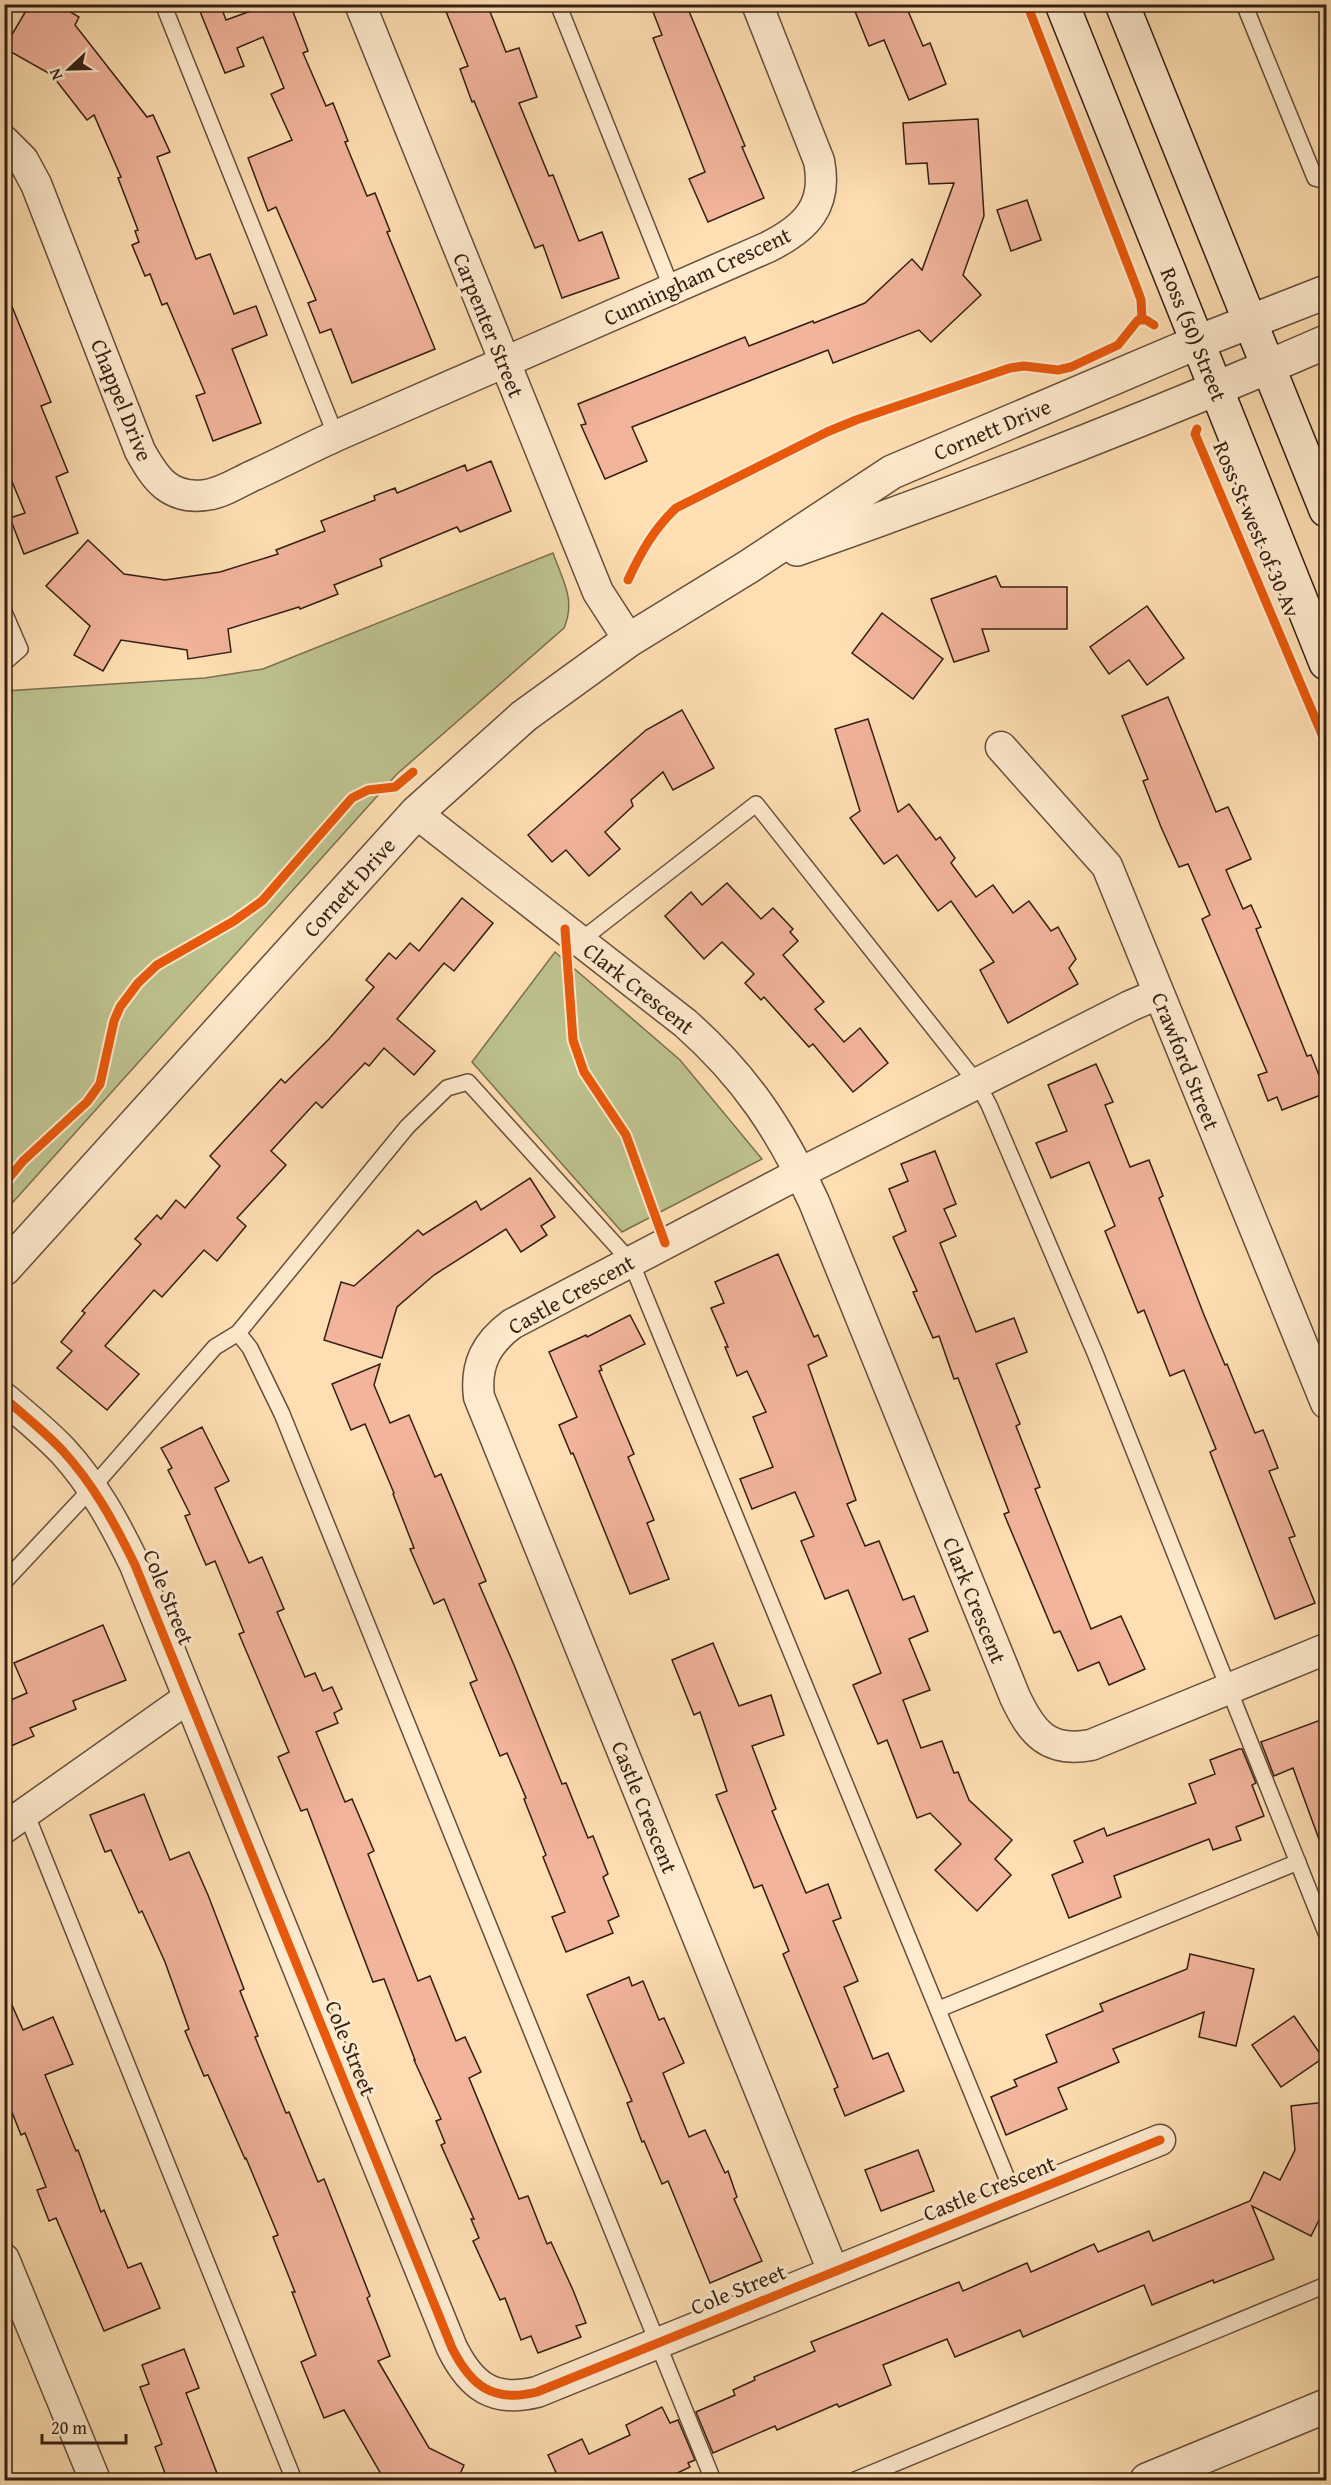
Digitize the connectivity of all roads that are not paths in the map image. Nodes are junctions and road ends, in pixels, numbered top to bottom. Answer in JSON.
{"nodes":[{"id":1,"x":163,"y":4,"type":"edge"},
{"id":2,"x":360,"y":4,"type":"edge"},
{"id":3,"x":558,"y":4,"type":"edge"},
{"id":4,"x":757,"y":4,"type":"edge"},
{"id":5,"x":1062,"y":4,"type":"edge"},
{"id":6,"x":1122,"y":4,"type":"edge"},
{"id":7,"x":1244,"y":4,"type":"edge"},
{"id":8,"x":4,"y":141,"type":"edge"},
{"id":9,"x":1326,"y":181,"type":"edge"},
{"id":10,"x":672,"y":289,"type":"junction"},
{"id":11,"x":1326,"y":292,"type":"edge"},
{"id":12,"x":1251,"y":322,"type":"junction"},
{"id":13,"x":1198,"y":342,"type":"junction"},
{"id":14,"x":1326,"y":342,"type":"edge"},
{"id":15,"x":505,"y":363,"type":"junction"},
{"id":16,"x":1269,"y":367,"type":"junction"},
{"id":17,"x":1216,"y":390,"type":"junction"},
{"id":18,"x":336,"y":436,"type":"junction"},
{"id":19,"x":1326,"y":510,"type":"edge"},
{"id":20,"x":748,"y":567,"type":"junction"},
{"id":21,"x":4,"y":612,"type":"edge"},
{"id":22,"x":629,"y":640,"type":"junction"},
{"id":23,"x":4,"y":663,"type":"edge"},
{"id":24,"x":1326,"y":663,"type":"edge"},
{"id":25,"x":1001,"y":747,"type":"dead end"},
{"id":26,"x":416,"y":813,"type":"junction"},
{"id":27,"x":580,"y":941,"type":"junction"},
{"id":28,"x":1158,"y":994,"type":"junction"},
{"id":29,"x":978,"y":1083,"type":"junction"},
{"id":30,"x":801,"y":1173,"type":"junction"},
{"id":31,"x":631,"y":1262,"type":"junction"},
{"id":32,"x":4,"y":1269,"type":"edge"},
{"id":33,"x":238,"y":1333,"type":"junction"},
{"id":34,"x":4,"y":1398,"type":"edge"},
{"id":35,"x":1326,"y":1403,"type":"edge"},
{"id":36,"x":92,"y":1488,"type":"junction"},
{"id":37,"x":4,"y":1582,"type":"edge"},
{"id":38,"x":1326,"y":1648,"type":"edge"},
{"id":39,"x":1227,"y":1688,"type":"junction"},
{"id":40,"x":188,"y":1698,"type":"junction"},
{"id":41,"x":15,"y":1821,"type":"edge"},
{"id":42,"x":1299,"y":1862,"type":"junction"},
{"id":43,"x":1326,"y":1933,"type":"edge"},
{"id":44,"x":939,"y":2009,"type":"junction"},
{"id":45,"x":1160,"y":2140,"type":"dead end"},
{"id":46,"x":1015,"y":2198,"type":"junction"},
{"id":47,"x":4,"y":2259,"type":"edge"},
{"id":48,"x":833,"y":2271,"type":"junction"},
{"id":49,"x":1326,"y":2285,"type":"edge"},
{"id":50,"x":657,"y":2343,"type":"junction"},
{"id":51,"x":1326,"y":2406,"type":"edge"},
{"id":52,"x":95,"y":2481,"type":"edge"},
{"id":53,"x":294,"y":2481,"type":"edge"},
{"id":54,"x":713,"y":2481,"type":"edge"},
{"id":55,"x":855,"y":2481,"type":"edge"},
{"id":56,"x":1147,"y":2481,"type":"edge"}],
"edges":[{"from":1,"to":18,"type":"lane"},
{"from":2,"to":15,"type":"street","name":"Carpenter Street"},
{"from":3,"to":10,"type":"lane"},
{"from":4,"to":10,"type":"street","name":"Cunningham Crescent"},
{"from":5,"to":13,"type":"street","name":"Ross (50) Street"},
{"from":6,"to":12,"type":"street"},
{"from":7,"to":9,"type":"lane"},
{"from":8,"to":18,"type":"street","name":"Chappel Drive"},
{"from":10,"to":15,"type":"street","name":"Cunningham Crescent"},
{"from":11,"to":12,"type":"street","name":"Cornett Drive"},
{"from":12,"to":13,"type":"street","name":"Cornett Drive"},
{"from":12,"to":16,"type":"street"},
{"from":13,"to":17,"type":"street","name":"Ross (50) Street"},
{"from":13,"to":20,"type":"street","name":"Cornett Drive"},
{"from":14,"to":16,"type":"street","name":"Cornett Drive"},
{"from":15,"to":18,"type":"street","name":"Chappel Drive"},
{"from":15,"to":22,"type":"street","name":"Carpenter Street"},
{"from":16,"to":17,"type":"street","name":"Cornett Drive"},
{"from":16,"to":19,"type":"street"},
{"from":17,"to":20,"type":"street","name":"Cornett Drive"},
{"from":17,"to":24,"type":"street","name":"Ross (50) Street"},
{"from":20,"to":22,"type":"street","name":"Cornett Drive"},
{"from":21,"to":23,"type":"lane"},
{"from":22,"to":26,"type":"street","name":"Cornett Drive"},
{"from":25,"to":28,"type":"street","name":"Crawford Street"},
{"from":26,"to":27,"type":"street","name":"Clark Crescent"},
{"from":26,"to":32,"type":"street","name":"Cornett Drive"},
{"from":27,"to":29,"type":"lane"},
{"from":27,"to":30,"type":"street","name":"Clark Crescent"},
{"from":28,"to":29,"type":"street"},
{"from":28,"to":35,"type":"street","name":"Crawford Street"},
{"from":29,"to":30,"type":"street"},
{"from":29,"to":39,"type":"lane"},
{"from":30,"to":31,"type":"street","name":"Castle Crescent"},
{"from":30,"to":39,"type":"street","name":"Clark Crescent"},
{"from":31,"to":33,"type":"lane"},
{"from":31,"to":44,"type":"lane"},
{"from":31,"to":48,"type":"street","name":"Castle Crescent"},
{"from":33,"to":36,"type":"lane"},
{"from":33,"to":50,"type":"lane"},
{"from":34,"to":36,"type":"street","name":"Cole Street"},
{"from":36,"to":37,"type":"lane"},
{"from":36,"to":40,"type":"street","name":"Cole Street"},
{"from":38,"to":39,"type":"street","name":"Clark Crescent"},
{"from":39,"to":42,"type":"lane"},
{"from":40,"to":41,"type":"street"},
{"from":40,"to":50,"type":"street","name":"Cole Street"},
{"from":41,"to":53,"type":"lane"},
{"from":42,"to":43,"type":"lane"},
{"from":42,"to":44,"type":"lane"},
{"from":44,"to":46,"type":"lane"},
{"from":45,"to":46,"type":"street","name":"Castle Crescent"},
{"from":46,"to":48,"type":"street","name":"Castle Crescent"},
{"from":47,"to":52,"type":"street"},
{"from":48,"to":50,"type":"street","name":"Cole Street"},
{"from":49,"to":55,"type":"lane"},
{"from":50,"to":54,"type":"lane"},
{"from":51,"to":56,"type":"street"}]}
